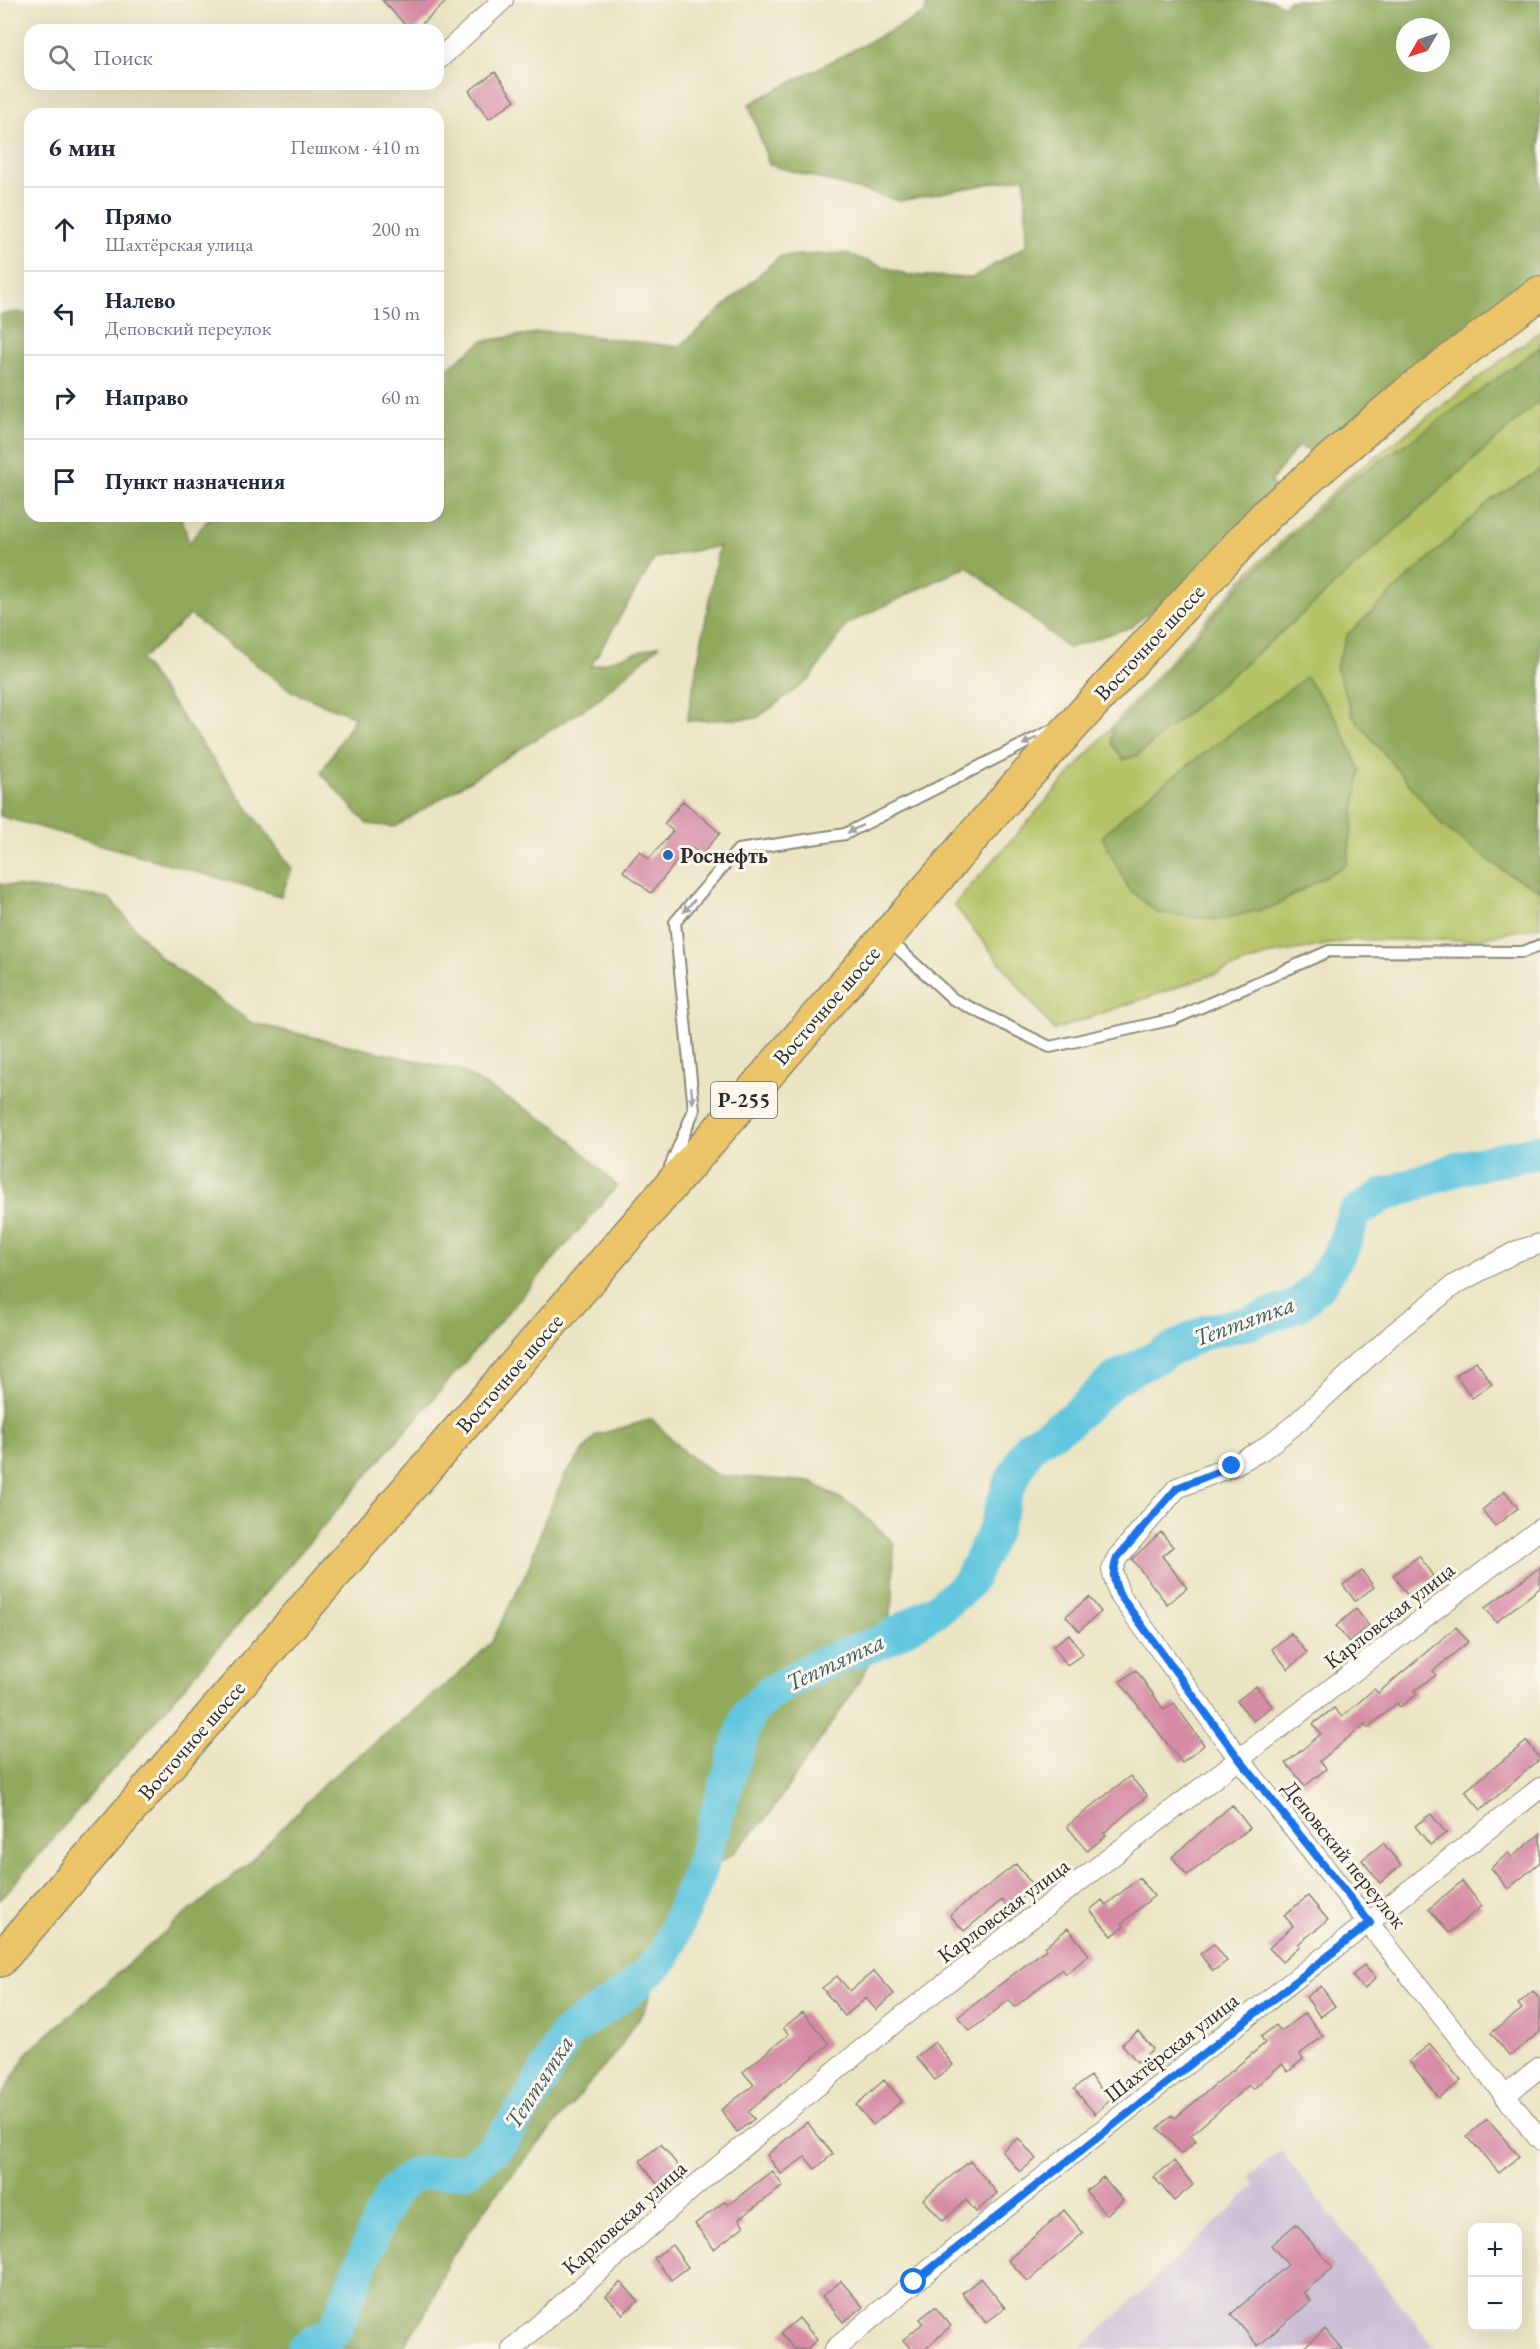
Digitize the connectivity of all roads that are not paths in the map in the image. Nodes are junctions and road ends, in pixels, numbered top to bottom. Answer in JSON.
{"nodes":[{"id":1,"x":503,"y":0,"type":"edge"},
{"id":2,"x":444,"y":54,"type":"edge"},
{"id":3,"x":1540,"y":293,"type":"edge"},
{"id":4,"x":1082,"y":715,"type":"junction"},
{"id":5,"x":886,"y":937,"type":"junction"},
{"id":6,"x":1540,"y":945,"type":"edge"},
{"id":7,"x":656,"y":1201,"type":"junction"},
{"id":8,"x":1540,"y":1244,"type":"edge"},
{"id":9,"x":1540,"y":1529,"type":"edge"},
{"id":10,"x":1240,"y":1760,"type":"junction"},
{"id":11,"x":1540,"y":1788,"type":"edge"},
{"id":12,"x":1370,"y":1923,"type":"junction"},
{"id":13,"x":0,"y":1960,"type":"edge"},
{"id":14,"x":1540,"y":2067,"type":"edge"},
{"id":15,"x":1504,"y":2096,"type":"junction"},
{"id":16,"x":1540,"y":2140,"type":"edge"},
{"id":17,"x":512,"y":2349,"type":"edge"},
{"id":18,"x":835,"y":2349,"type":"edge"}],
"edges":[{"from":1,"to":2,"type":"street"},
{"from":3,"to":4,"type":"highway","name":"Восточное шоссе","number":"Р-255"},
{"from":4,"to":5,"type":"highway","name":"Восточное шоссе","number":"Р-255"},
{"from":4,"to":7,"type":"lane","one_way":true},
{"from":5,"to":6,"type":"lane"},
{"from":5,"to":7,"type":"highway","name":"Восточное шоссе","number":"Р-255"},
{"from":7,"to":13,"type":"highway","name":"Восточное шоссе","number":"Р-255"},
{"from":8,"to":10,"type":"street","name":"Деповский переулок"},
{"from":9,"to":10,"type":"street","name":"Карловская улица"},
{"from":10,"to":12,"type":"street","name":"Деповский переулок"},
{"from":10,"to":17,"type":"street","name":"Карловская улица"},
{"from":11,"to":12,"type":"street","name":"Шахтёрская улица"},
{"from":12,"to":15,"type":"street","name":"Деповский переулок"},
{"from":12,"to":18,"type":"street","name":"Шахтёрская улица"},
{"from":14,"to":15,"type":"street"},
{"from":15,"to":16,"type":"street","name":"Деповский переулок"}]}
